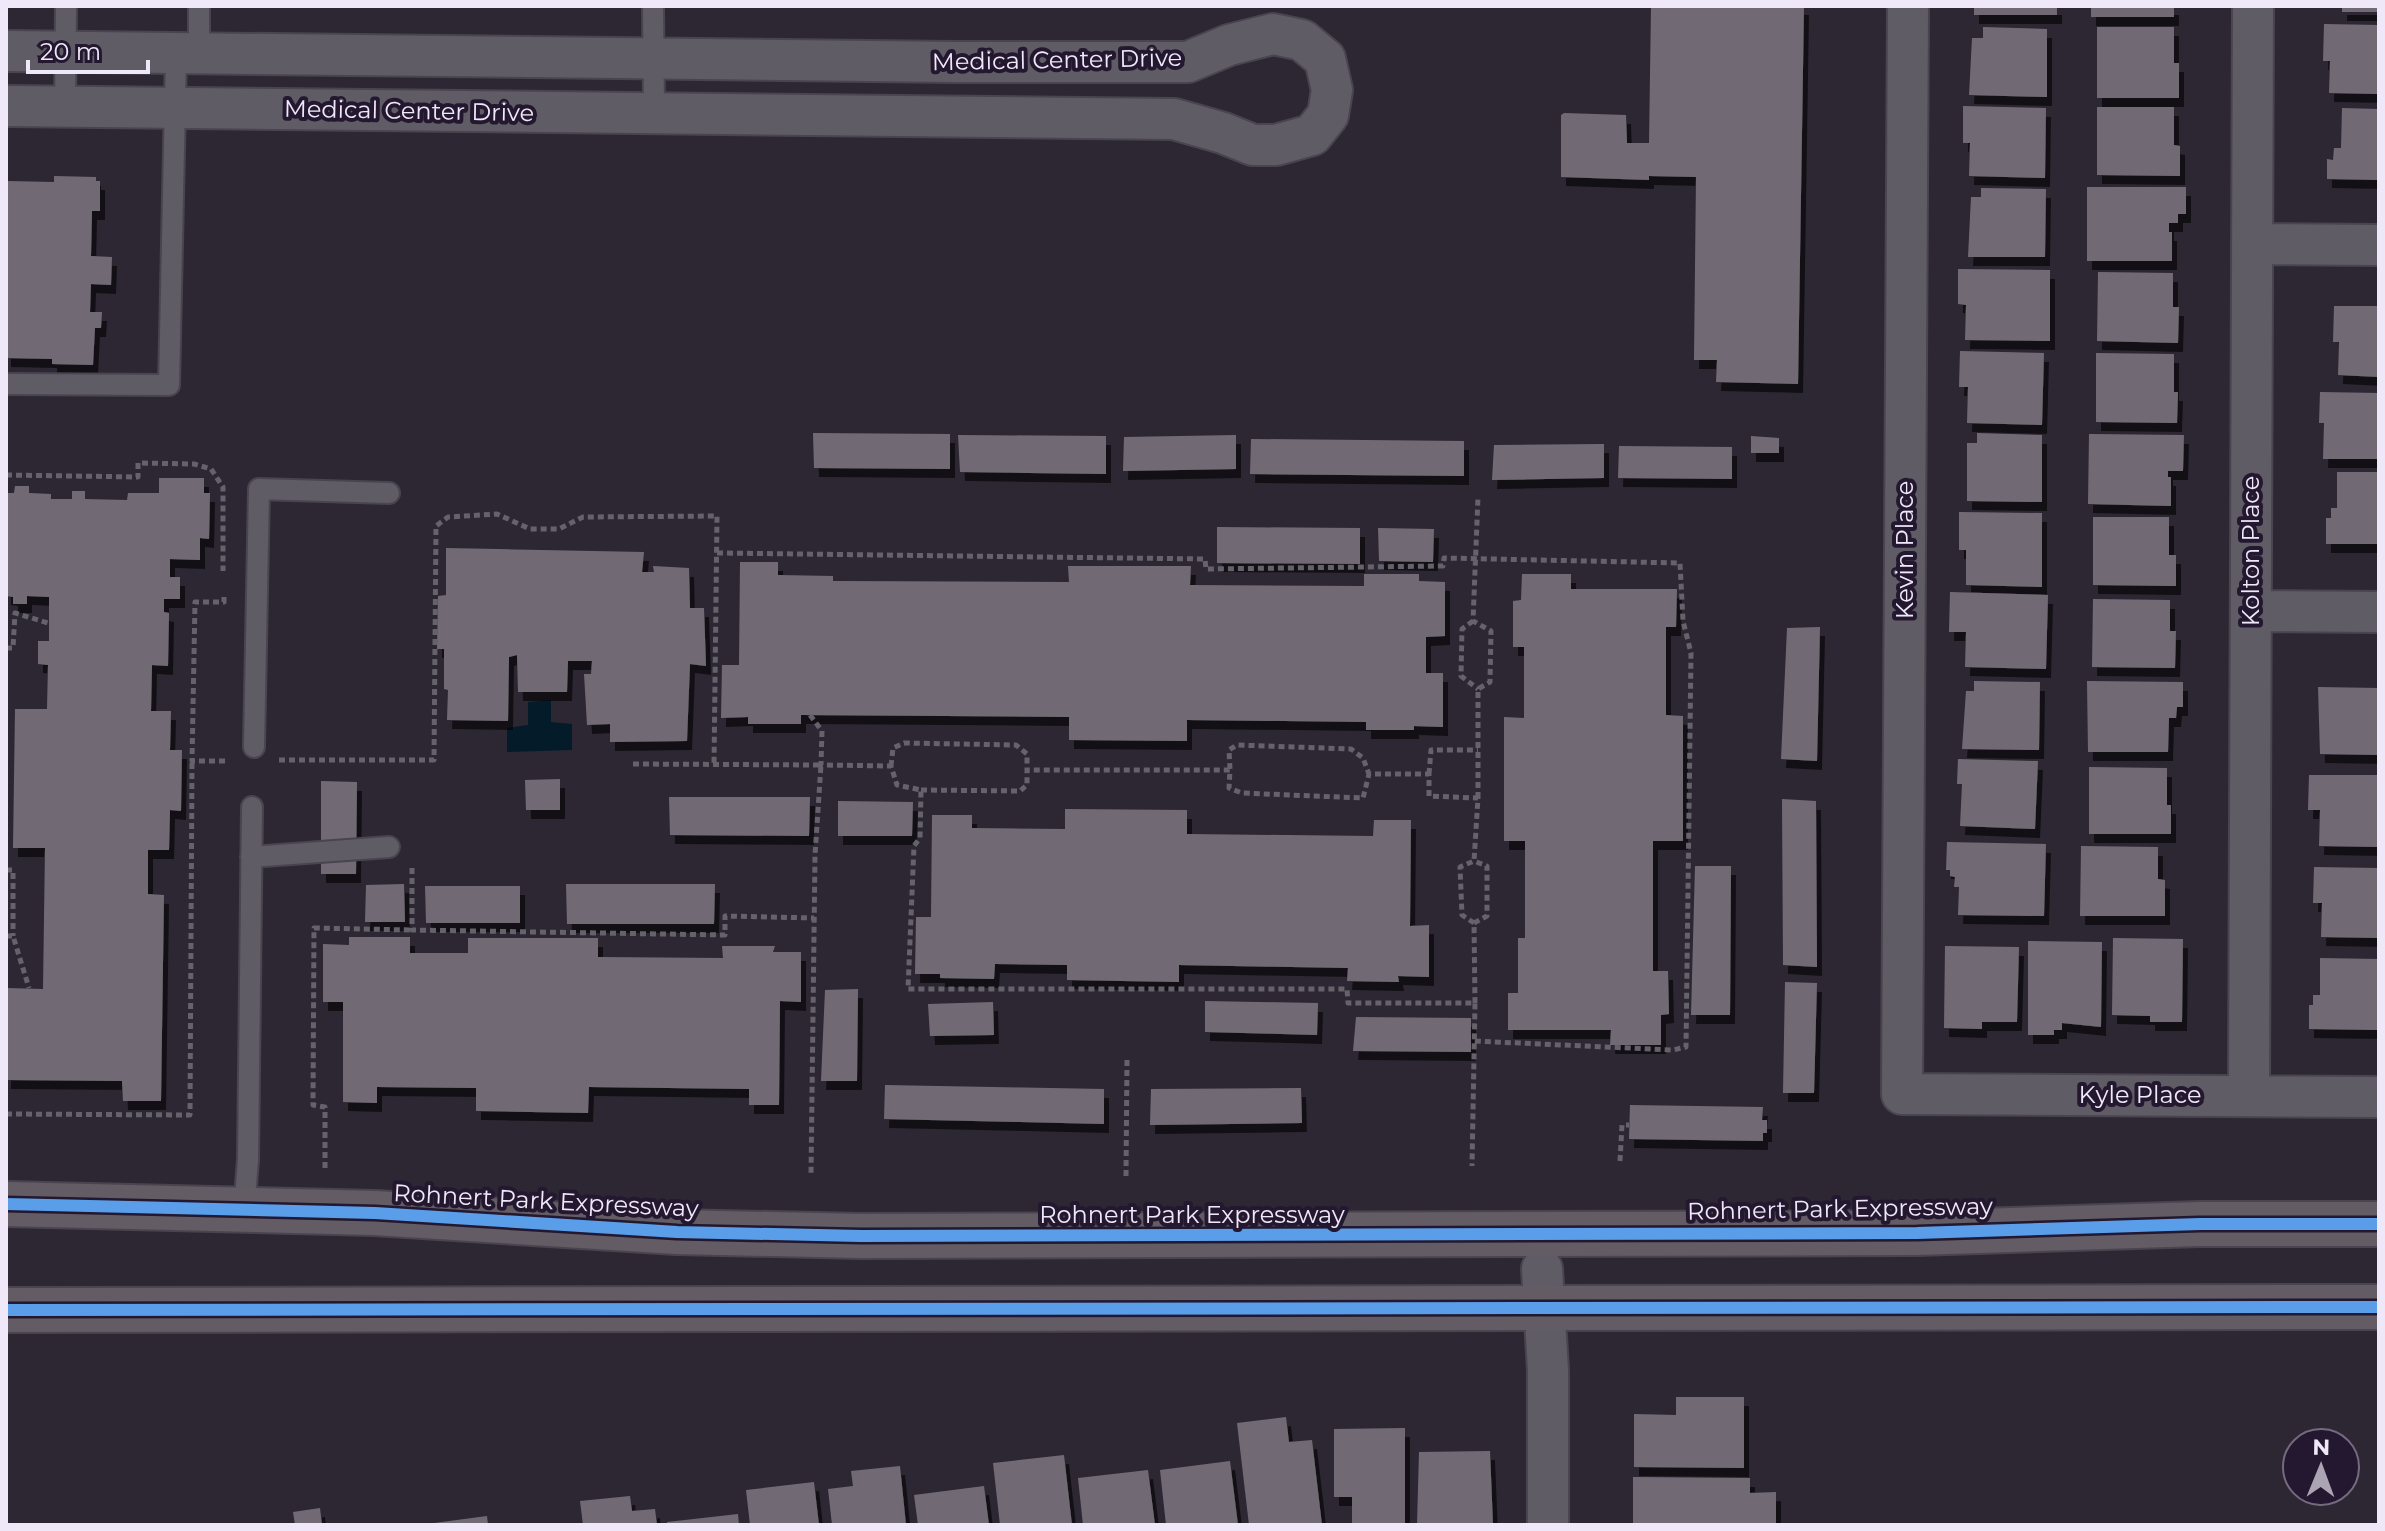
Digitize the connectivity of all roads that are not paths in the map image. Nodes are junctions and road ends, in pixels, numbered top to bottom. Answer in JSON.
{"nodes":[{"id":1,"x":66,"y":6,"type":"edge"},
{"id":2,"x":199,"y":6,"type":"edge"},
{"id":3,"x":653,"y":6,"type":"edge"},
{"id":4,"x":1908,"y":6,"type":"edge"},
{"id":5,"x":2253,"y":6,"type":"edge"},
{"id":6,"x":6,"y":51,"type":"edge"},
{"id":7,"x":66,"y":52,"type":"junction"},
{"id":8,"x":188,"y":54,"type":"junction"},
{"id":9,"x":654,"y":59,"type":"junction"},
{"id":10,"x":6,"y":106,"type":"edge"},
{"id":11,"x":65,"y":107,"type":"junction"},
{"id":12,"x":174,"y":108,"type":"junction"},
{"id":13,"x":654,"y":112,"type":"junction"},
{"id":14,"x":2252,"y":244,"type":"junction"},
{"id":15,"x":2379,"y":245,"type":"edge"},
{"id":16,"x":6,"y":384,"type":"edge"},
{"id":17,"x":389,"y":493,"type":"dead end"},
{"id":18,"x":2251,"y":611,"type":"junction"},
{"id":19,"x":2379,"y":612,"type":"edge"},
{"id":20,"x":254,"y":756,"type":"road end"},
{"id":21,"x":252,"y":807,"type":"dead end"},
{"id":22,"x":389,"y":847,"type":"dead end"},
{"id":23,"x":251,"y":857,"type":"junction"},
{"id":24,"x":1902,"y":1094,"type":"joint"},
{"id":25,"x":2249,"y":1096,"type":"junction"},
{"id":26,"x":2379,"y":1097,"type":"edge"},
{"id":27,"x":6,"y":1204,"type":"edge"},
{"id":28,"x":244,"y":1210,"type":"junction"},
{"id":29,"x":2379,"y":1224,"type":"edge"},
{"id":30,"x":1544,"y":1288,"type":"junction"},
{"id":31,"x":2379,"y":1307,"type":"edge"},
{"id":32,"x":6,"y":1310,"type":"edge"},
{"id":33,"x":1548,"y":1525,"type":"edge"}],
"edges":[{"from":1,"to":7,"type":"lane"},
{"from":2,"to":8,"type":"lane"},
{"from":3,"to":9,"type":"lane"},
{"from":4,"to":24,"type":"street","name":"Kevin Place"},
{"from":5,"to":14,"type":"street","name":"Kolton Place"},
{"from":6,"to":7,"type":"street","name":"Medical Center Drive"},
{"from":7,"to":8,"type":"street","name":"Medical Center Drive"},
{"from":7,"to":11,"type":"lane"},
{"from":8,"to":9,"type":"street","name":"Medical Center Drive"},
{"from":8,"to":12,"type":"lane"},
{"from":9,"to":13,"type":"lane"},
{"from":9,"to":13,"type":"street","name":"Medical Center Drive"},
{"from":10,"to":11,"type":"street","name":"Medical Center Drive"},
{"from":11,"to":12,"type":"street","name":"Medical Center Drive"},
{"from":12,"to":13,"type":"street","name":"Medical Center Drive"},
{"from":12,"to":16,"type":"lane"},
{"from":14,"to":15,"type":"street"},
{"from":14,"to":18,"type":"street","name":"Kolton Place"},
{"from":17,"to":20,"type":"lane"},
{"from":18,"to":19,"type":"street"},
{"from":18,"to":25,"type":"street","name":"Kolton Place"},
{"from":21,"to":23,"type":"lane"},
{"from":22,"to":23,"type":"lane"},
{"from":23,"to":28,"type":"lane"},
{"from":24,"to":25,"type":"street","name":"Kyle Place"},
{"from":25,"to":26,"type":"street","name":"Kyle Place"},
{"from":27,"to":28,"type":"main road","name":"Rohnert Park Expressway"},
{"from":28,"to":29,"type":"main road","name":"Rohnert Park Expressway"},
{"from":30,"to":31,"type":"main road"},
{"from":30,"to":32,"type":"main road"},
{"from":30,"to":33,"type":"street"}]}
